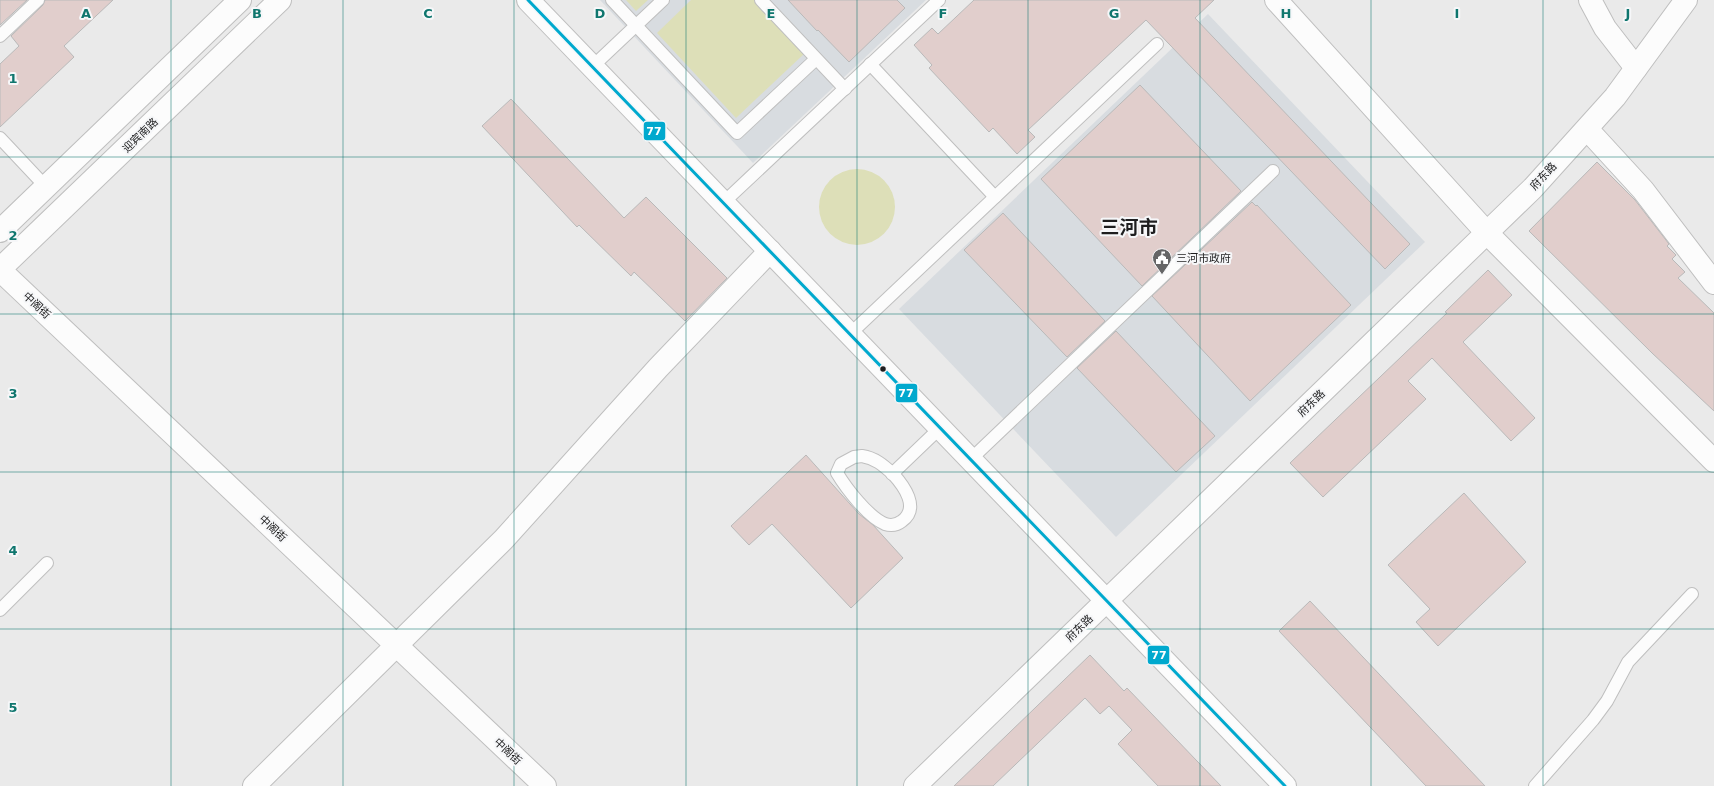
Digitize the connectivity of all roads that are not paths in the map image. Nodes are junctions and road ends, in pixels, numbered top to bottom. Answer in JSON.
{"nodes":[{"id":1,"x":38,"y":0,"type":"edge"},
{"id":2,"x":240,"y":0,"type":"edge"},
{"id":3,"x":280,"y":0,"type":"edge"},
{"id":4,"x":528,"y":0,"type":"edge"},
{"id":5,"x":612,"y":0,"type":"edge"},
{"id":6,"x":663,"y":0,"type":"edge"},
{"id":7,"x":761,"y":0,"type":"edge"},
{"id":8,"x":939,"y":0,"type":"edge"},
{"id":9,"x":1276,"y":0,"type":"edge"},
{"id":10,"x":1590,"y":0,"type":"edge"},
{"id":11,"x":1686,"y":0,"type":"edge"},
{"id":12,"x":636,"y":26,"type":"junction"},
{"id":13,"x":0,"y":36,"type":"edge"},
{"id":14,"x":1157,"y":44,"type":"dead end"},
{"id":15,"x":816,"y":59,"type":"junction"},
{"id":16,"x":870,"y":64,"type":"junction"},
{"id":17,"x":592,"y":67,"type":"junction"},
{"id":18,"x":1636,"y":68,"type":"junction"},
{"id":19,"x":844,"y":89,"type":"junction"},
{"id":20,"x":1587,"y":130,"type":"junction"},
{"id":21,"x":0,"y":138,"type":"edge"},
{"id":22,"x":1273,"y":171,"type":"dead end"},
{"id":23,"x":46,"y":187,"type":"junction"},
{"id":24,"x":995,"y":197,"type":"junction"},
{"id":25,"x":723,"y":203,"type":"junction"},
{"id":26,"x":0,"y":231,"type":"edge"},
{"id":27,"x":1487,"y":233,"type":"junction"},
{"id":28,"x":770,"y":251,"type":"junction"},
{"id":29,"x":0,"y":270,"type":"edge"},
{"id":30,"x":1714,"y":283,"type":"edge"},
{"id":31,"x":850,"y":334,"type":"junction"},
{"id":32,"x":940,"y":428,"type":"junction"},
{"id":33,"x":970,"y":460,"type":"junction"},
{"id":34,"x":1714,"y":461,"type":"edge"},
{"id":35,"x":892,"y":474,"type":"junction"},
{"id":36,"x":47,"y":563,"type":"dead end"},
{"id":37,"x":1692,"y":594,"type":"dead end"},
{"id":38,"x":1107,"y":601,"type":"junction"},
{"id":39,"x":0,"y":610,"type":"edge"},
{"id":40,"x":396,"y":645,"type":"junction"},
{"id":41,"x":254,"y":786,"type":"edge"},
{"id":42,"x":545,"y":786,"type":"edge"},
{"id":43,"x":915,"y":786,"type":"edge"},
{"id":44,"x":1284,"y":786,"type":"edge"},
{"id":45,"x":1535,"y":786,"type":"edge"}],
"edges":[{"from":1,"to":13,"type":"lane"},
{"from":2,"to":23,"type":"street"},
{"from":3,"to":29,"type":"street","name":"迎宾南路"},
{"from":4,"to":17,"type":"street"},
{"from":5,"to":12,"type":"lane"},
{"from":6,"to":12,"type":"lane"},
{"from":7,"to":15,"type":"lane"},
{"from":8,"to":16,"type":"lane"},
{"from":9,"to":27,"type":"street"},
{"from":10,"to":18,"type":"street"},
{"from":11,"to":18,"type":"street","name":"府东路"},
{"from":12,"to":15,"type":"lane"},
{"from":12,"to":17,"type":"lane"},
{"from":14,"to":24,"type":"lane"},
{"from":15,"to":19,"type":"lane"},
{"from":16,"to":19,"type":"lane"},
{"from":16,"to":24,"type":"lane"},
{"from":17,"to":25,"type":"street"},
{"from":18,"to":20,"type":"street","name":"府东路"},
{"from":19,"to":25,"type":"lane"},
{"from":20,"to":27,"type":"street","name":"府东路"},
{"from":20,"to":30,"type":"street"},
{"from":21,"to":23,"type":"lane"},
{"from":22,"to":33,"type":"lane"},
{"from":23,"to":26,"type":"street"},
{"from":24,"to":31,"type":"lane"},
{"from":25,"to":28,"type":"street"},
{"from":27,"to":34,"type":"street"},
{"from":27,"to":38,"type":"street","name":"府东路"},
{"from":28,"to":31,"type":"street"},
{"from":28,"to":40,"type":"street"},
{"from":29,"to":40,"type":"street","name":"中阁街"},
{"from":31,"to":32,"type":"street"},
{"from":32,"to":33,"type":"street"},
{"from":32,"to":35,"type":"lane"},
{"from":33,"to":38,"type":"street"},
{"from":35,"to":35,"type":"lane"},
{"from":36,"to":39,"type":"lane"},
{"from":37,"to":45,"type":"lane"},
{"from":38,"to":43,"type":"street","name":"府东路"},
{"from":38,"to":44,"type":"street"},
{"from":40,"to":41,"type":"street"},
{"from":40,"to":42,"type":"street","name":"中阁街"}]}
